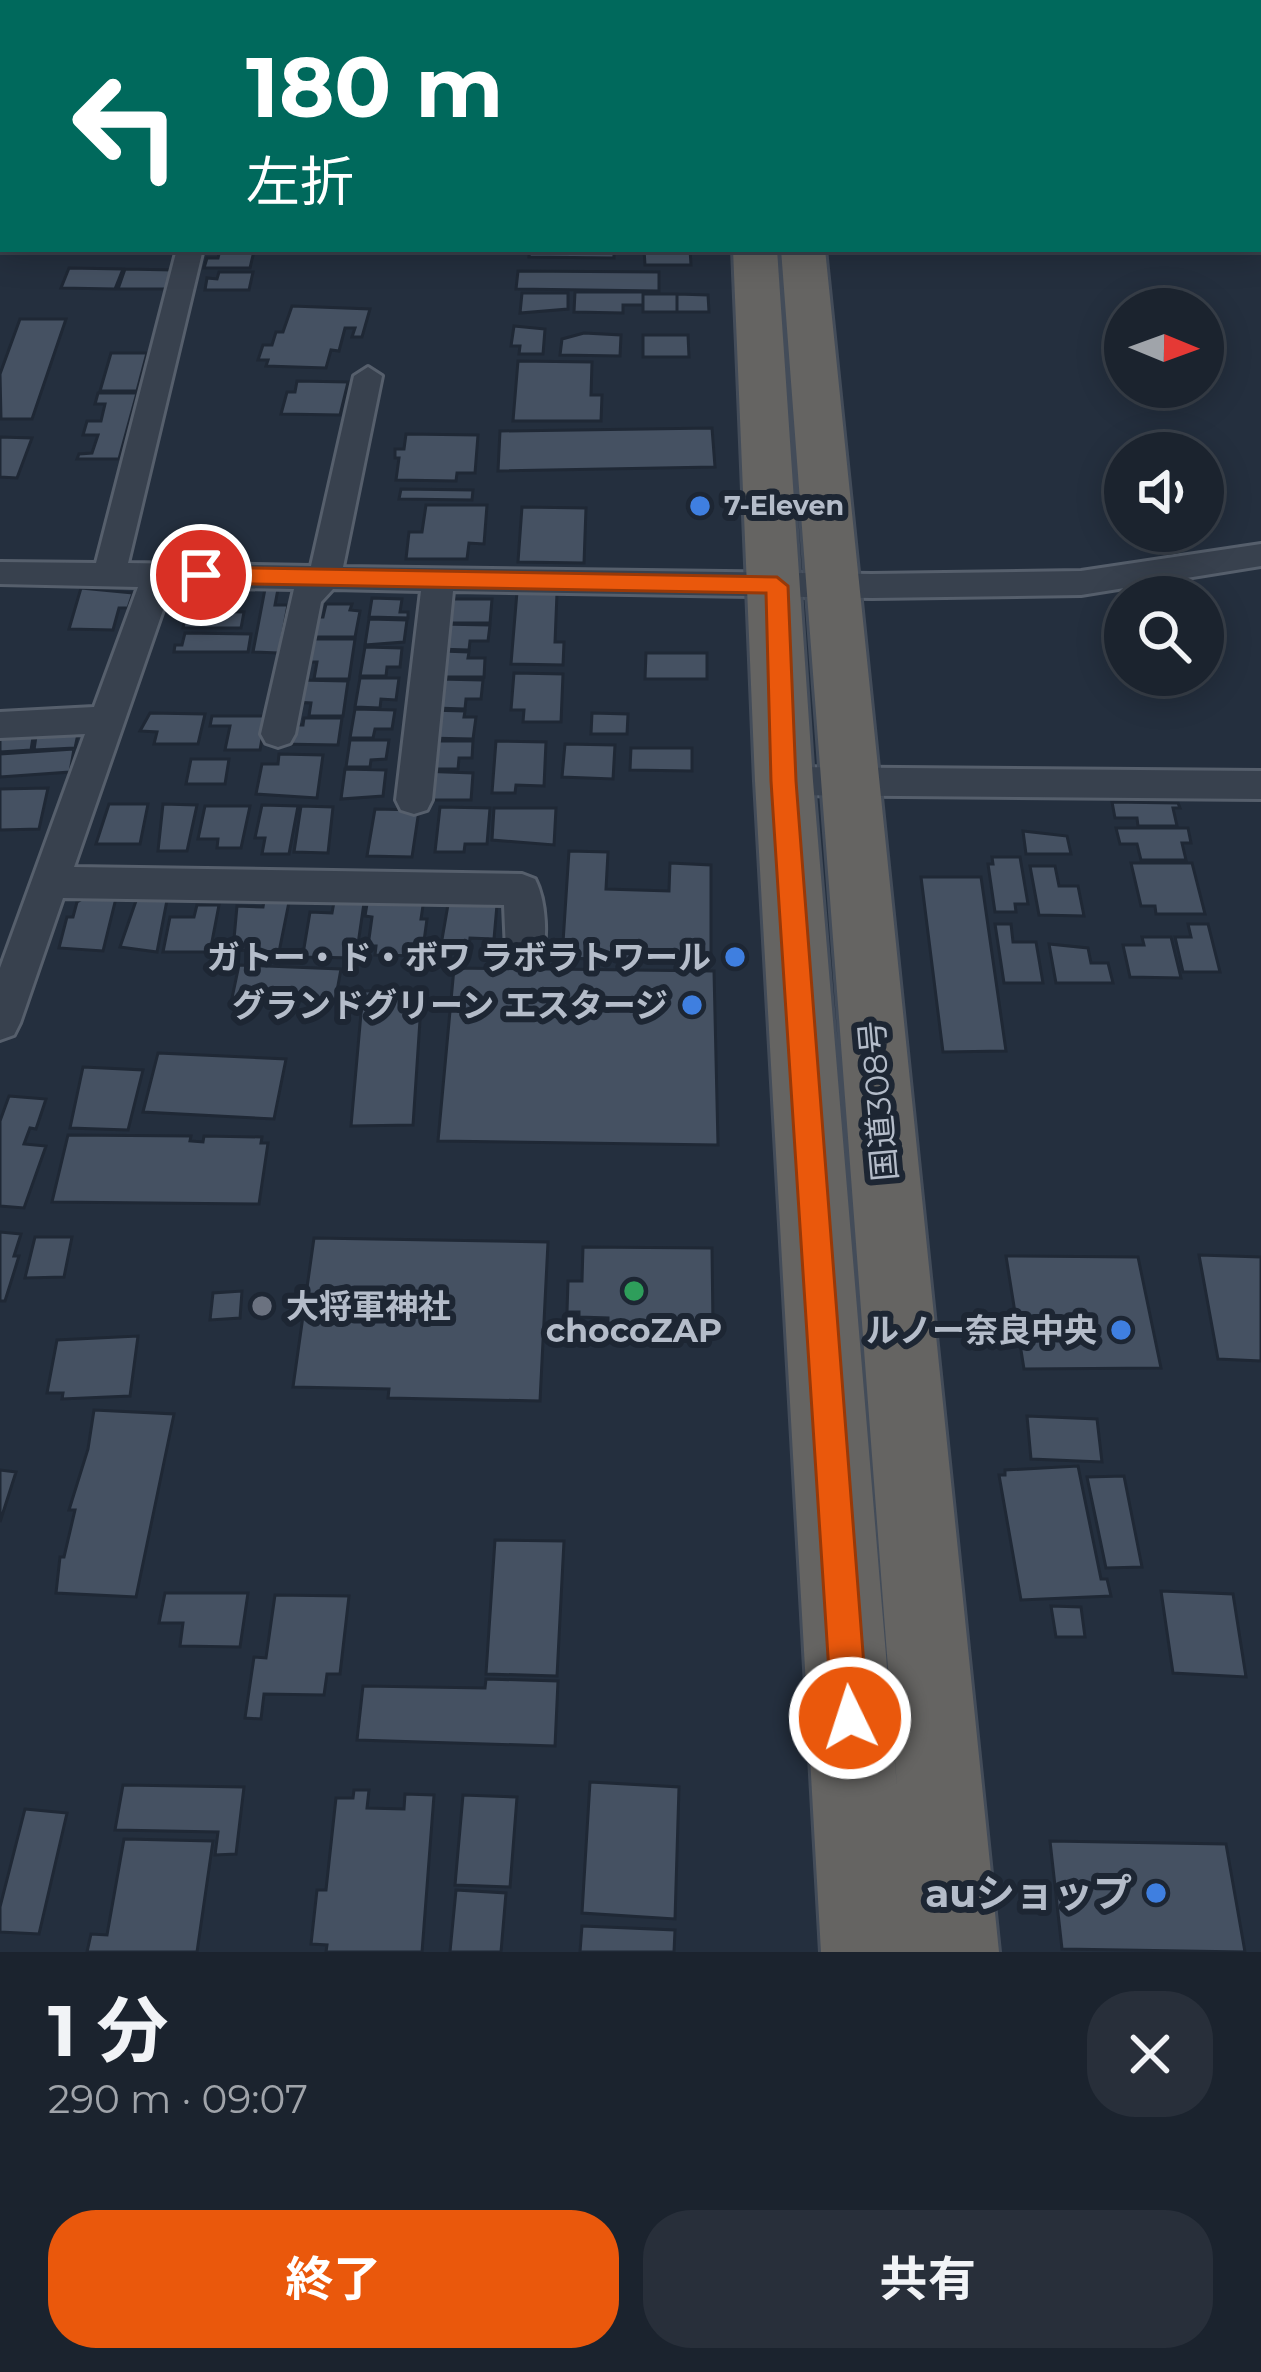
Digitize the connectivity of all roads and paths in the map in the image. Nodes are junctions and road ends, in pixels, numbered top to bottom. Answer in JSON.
{"nodes":[{"id":1,"x":189,"y":252,"type":"edge"},
{"id":2,"x":755,"y":252,"type":"edge"},
{"id":3,"x":803,"y":252,"type":"edge"},
{"id":4,"x":368,"y":376,"type":"dead end"},
{"id":5,"x":1261,"y":555,"type":"edge"},
{"id":6,"x":0,"y":573,"type":"edge"},
{"id":7,"x":110,"y":573,"type":"junction"},
{"id":8,"x":159,"y":574,"type":"junction"},
{"id":9,"x":325,"y":578,"type":"junction"},
{"id":10,"x":438,"y":581,"type":"junction"},
{"id":11,"x":806,"y":586,"type":"junction"},
{"id":12,"x":110,"y":720,"type":"junction"},
{"id":13,"x":0,"y":725,"type":"edge"},
{"id":14,"x":278,"y":734,"type":"dead end"},
{"id":15,"x":817,"y":781,"type":"junction"},
{"id":16,"x":1261,"y":785,"type":"edge"},
{"id":17,"x":414,"y":800,"type":"dead end"},
{"id":18,"x":52,"y":882,"type":"junction"},
{"id":19,"x":524,"y":951,"type":"dead end"},
{"id":20,"x":0,"y":1023,"type":"edge"},
{"id":21,"x":866,"y":1952,"type":"edge"},
{"id":22,"x":954,"y":1952,"type":"edge"}],
"edges":[{"from":1,"to":7,"type":"street"},
{"from":2,"to":11,"type":"highway","name":"国道308号"},
{"from":3,"to":11,"type":"highway","name":"国道308号"},
{"from":4,"to":9,"type":"street"},
{"from":5,"to":11,"type":"street"},
{"from":6,"to":7,"type":"street"},
{"from":7,"to":8,"type":"street"},
{"from":8,"to":9,"type":"street"},
{"from":8,"to":12,"type":"street"},
{"from":9,"to":10,"type":"street"},
{"from":9,"to":14,"type":"street"},
{"from":10,"to":11,"type":"street"},
{"from":10,"to":17,"type":"street"},
{"from":11,"to":15,"type":"highway","name":"国道308号"},
{"from":12,"to":13,"type":"street"},
{"from":12,"to":18,"type":"street"},
{"from":15,"to":16,"type":"street"},
{"from":15,"to":21,"type":"highway","name":"国道308号"},
{"from":15,"to":22,"type":"highway","name":"国道308号"},
{"from":18,"to":19,"type":"street"},
{"from":18,"to":20,"type":"street"}]}
